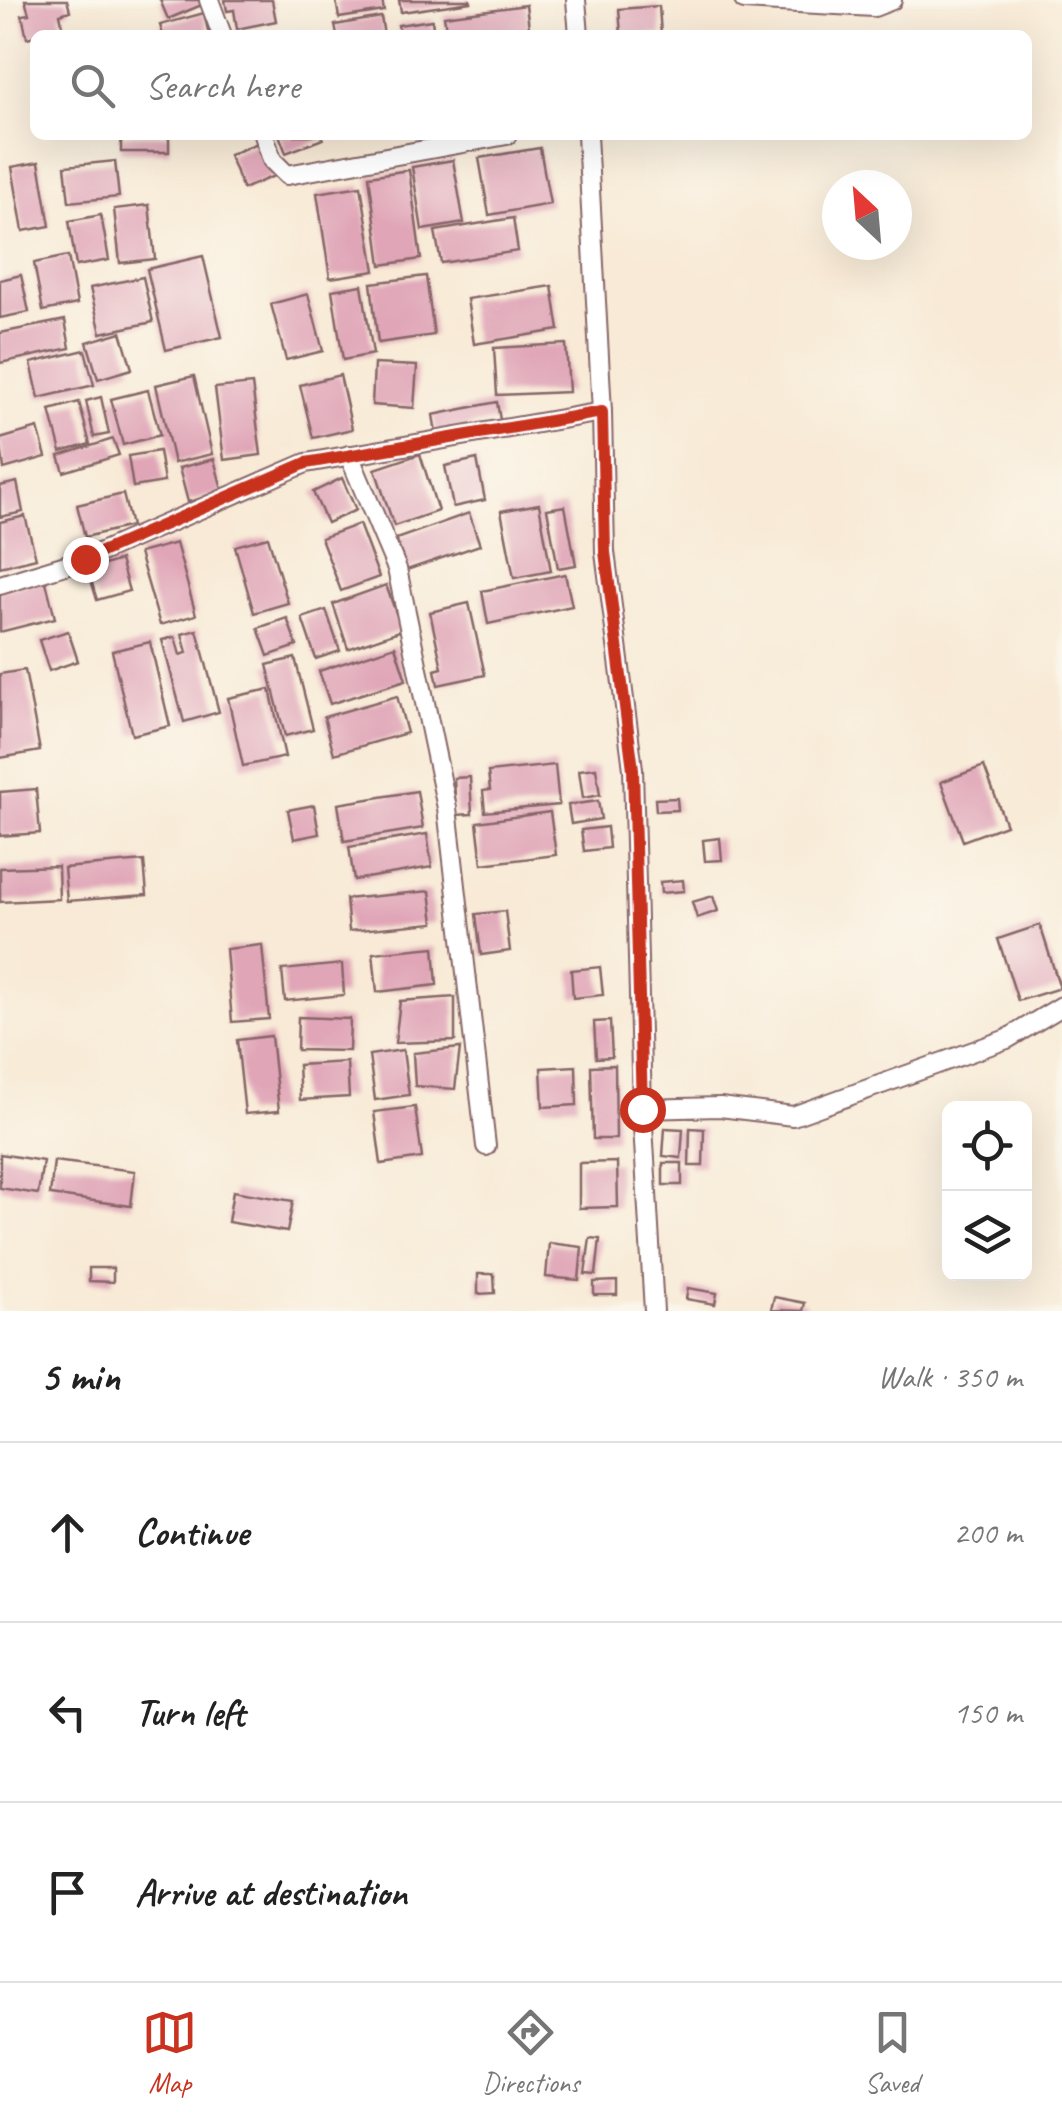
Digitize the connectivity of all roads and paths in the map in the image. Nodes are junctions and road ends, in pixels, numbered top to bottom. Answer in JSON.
{"nodes":[{"id":1,"x":209,"y":0,"type":"edge"},
{"id":2,"x":576,"y":0,"type":"edge"},
{"id":3,"x":744,"y":0,"type":"edge"},
{"id":4,"x":892,"y":0,"type":"edge"},
{"id":5,"x":220,"y":30,"type":"edge"},
{"id":6,"x":579,"y":30,"type":"edge"},
{"id":7,"x":266,"y":140,"type":"edge"},
{"id":8,"x":480,"y":140,"type":"edge"},
{"id":9,"x":587,"y":140,"type":"edge"},
{"id":10,"x":602,"y":412,"type":"junction"},
{"id":11,"x":349,"y":454,"type":"junction"},
{"id":12,"x":0,"y":585,"type":"edge"},
{"id":13,"x":1062,"y":1006,"type":"edge"},
{"id":14,"x":642,"y":1109,"type":"junction"},
{"id":15,"x":486,"y":1146,"type":"dead end"},
{"id":16,"x":654,"y":1311,"type":"edge"}],
"edges":[{"from":1,"to":5,"type":"street"},
{"from":2,"to":6,"type":"street"},
{"from":3,"to":4,"type":"street"},
{"from":7,"to":8,"type":"street"},
{"from":9,"to":10,"type":"street"},
{"from":10,"to":11,"type":"street"},
{"from":10,"to":14,"type":"street"},
{"from":11,"to":12,"type":"street"},
{"from":11,"to":15,"type":"street"},
{"from":13,"to":14,"type":"street"},
{"from":14,"to":16,"type":"street"}]}
